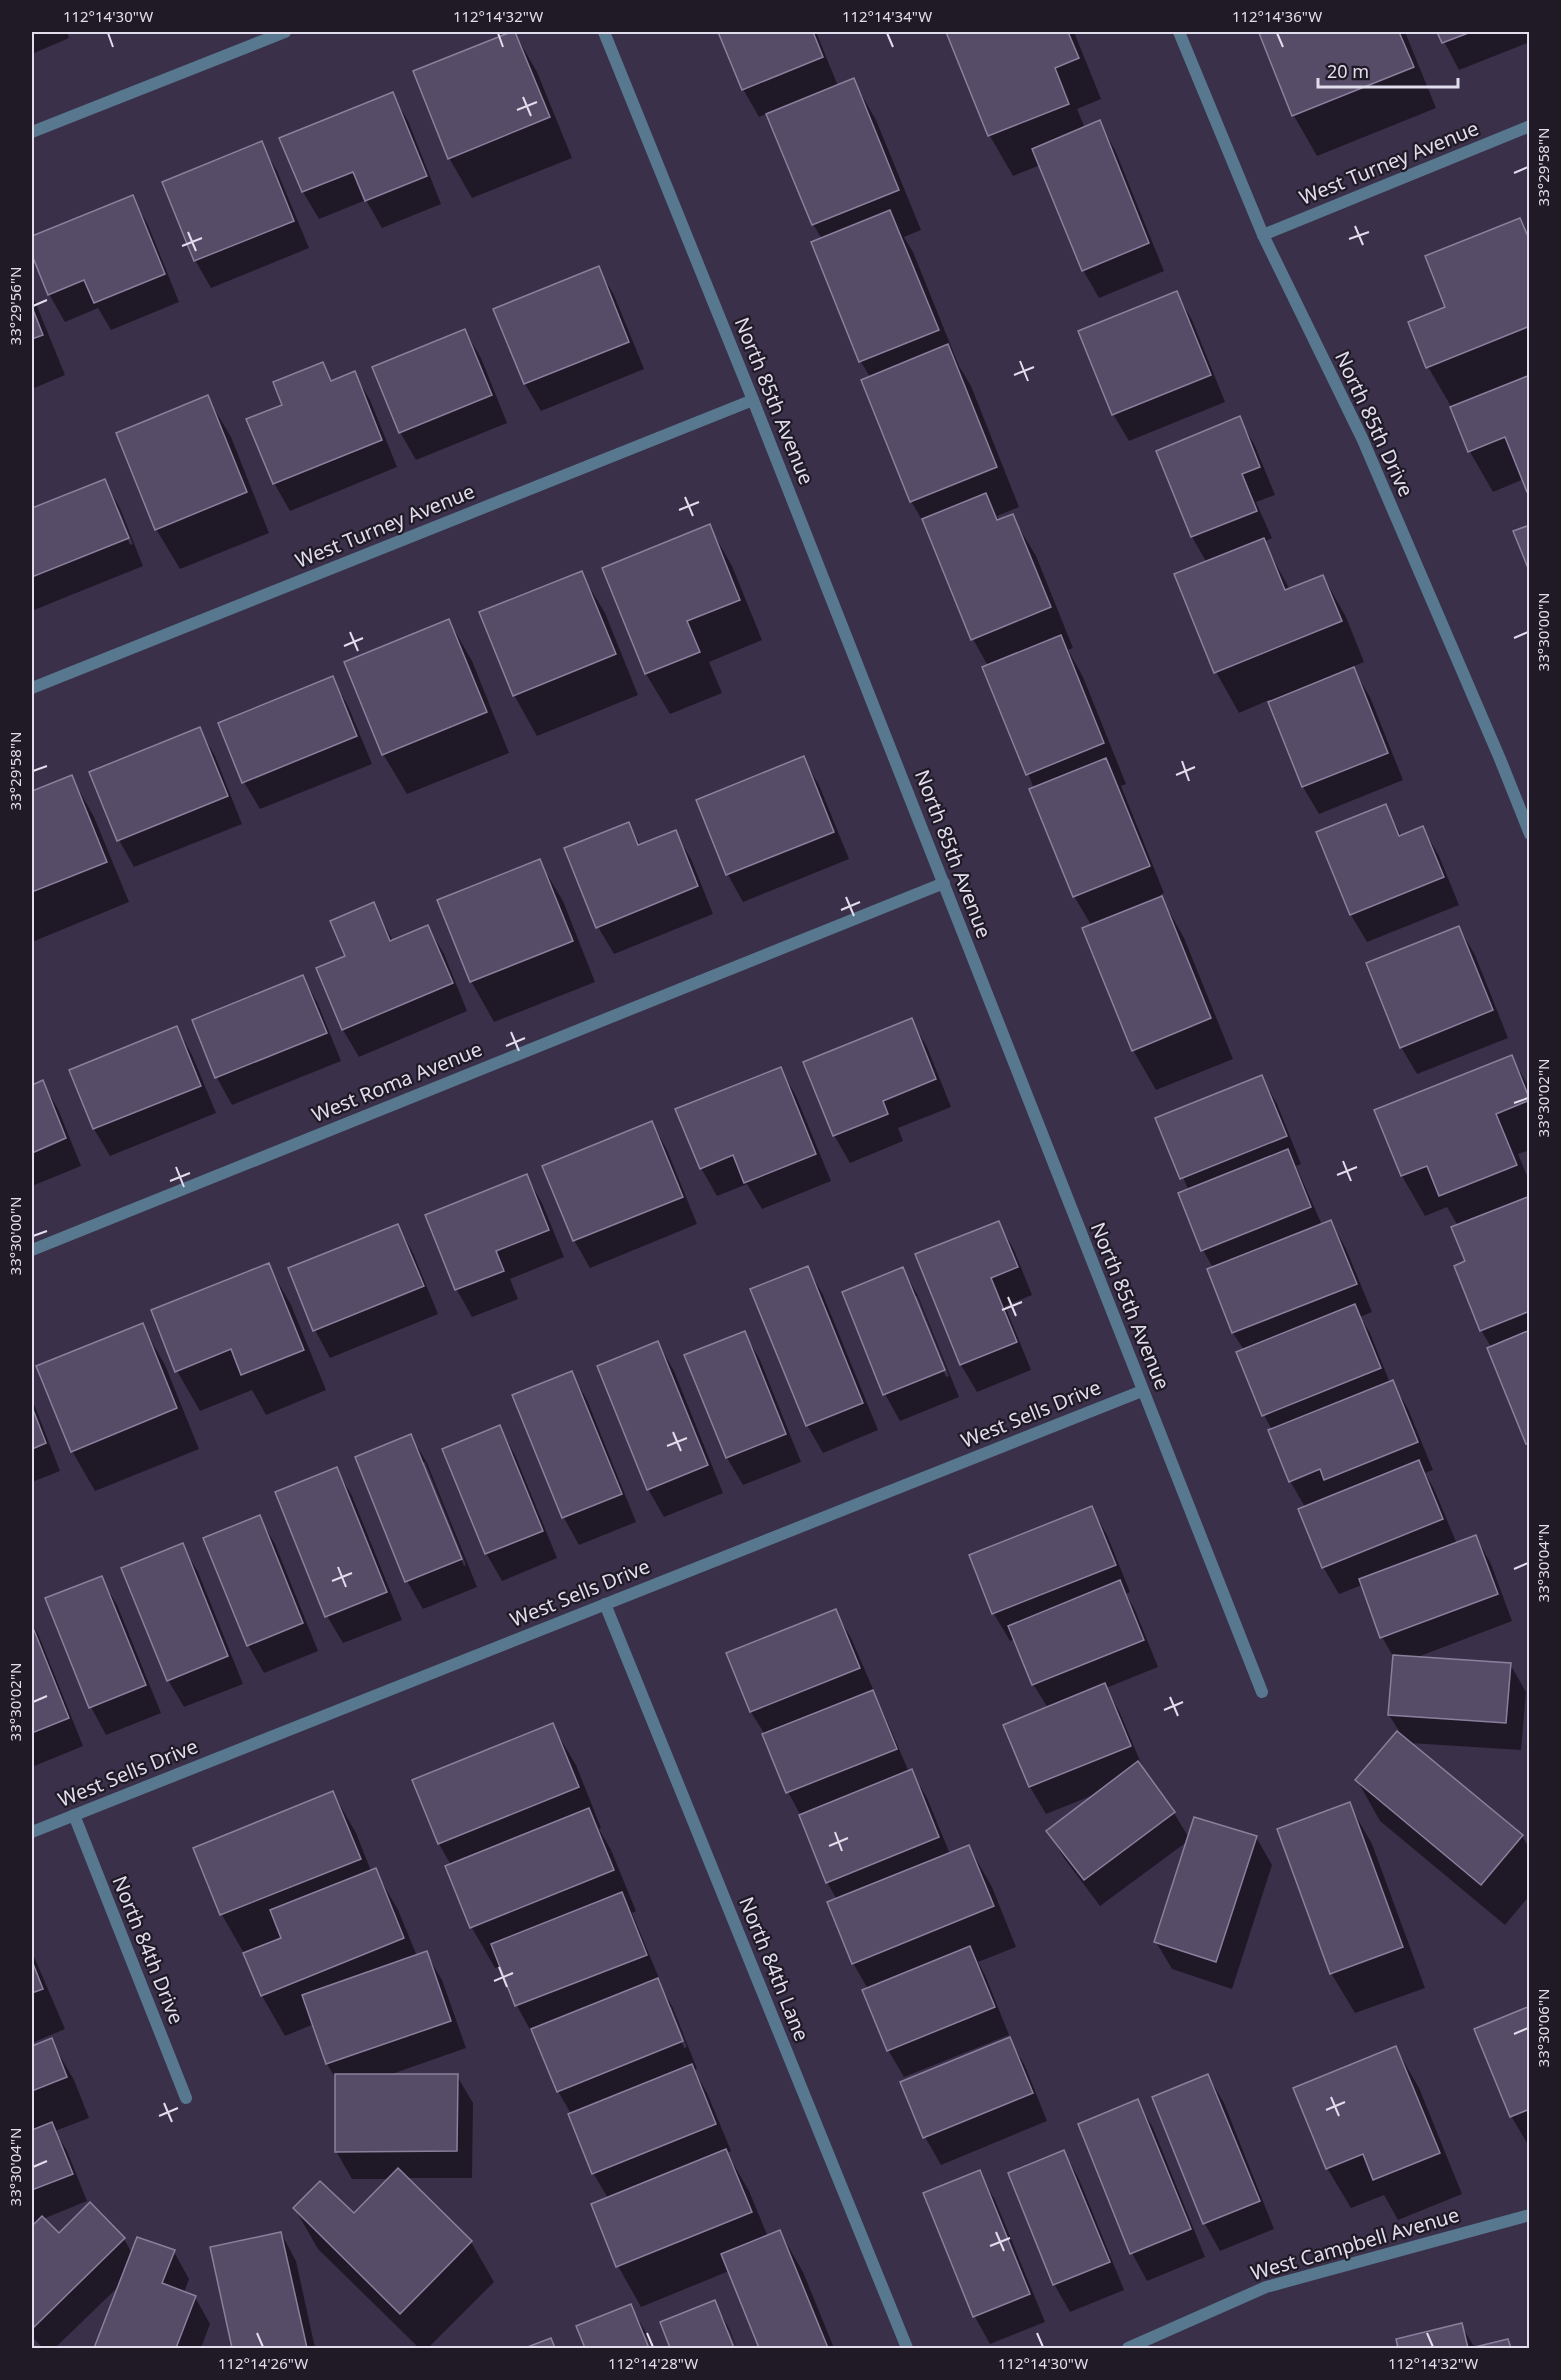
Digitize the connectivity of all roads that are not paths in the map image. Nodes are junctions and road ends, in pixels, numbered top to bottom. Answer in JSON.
{"nodes":[{"id":1,"x":285,"y":32,"type":"edge"},
{"id":2,"x":604,"y":32,"type":"edge"},
{"id":3,"x":1179,"y":32,"type":"edge"},
{"id":4,"x":1530,"y":126,"type":"edge"},
{"id":5,"x":32,"y":132,"type":"edge"},
{"id":6,"x":1263,"y":236,"type":"junction"},
{"id":7,"x":753,"y":400,"type":"junction"},
{"id":8,"x":32,"y":688,"type":"edge"},
{"id":9,"x":1530,"y":834,"type":"edge"},
{"id":10,"x":944,"y":883,"type":"junction"},
{"id":11,"x":32,"y":1250,"type":"edge"},
{"id":12,"x":1142,"y":1391,"type":"junction"},
{"id":13,"x":605,"y":1604,"type":"junction"},
{"id":14,"x":1262,"y":1692,"type":"dead end"},
{"id":15,"x":75,"y":1815,"type":"junction"},
{"id":16,"x":32,"y":1832,"type":"edge"},
{"id":17,"x":186,"y":2098,"type":"dead end"},
{"id":18,"x":1530,"y":2216,"type":"edge"},
{"id":19,"x":907,"y":2349,"type":"edge"},
{"id":20,"x":1128,"y":2349,"type":"edge"}],
"edges":[{"from":1,"to":5,"type":"street"},
{"from":2,"to":7,"type":"street","name":"North 85th Avenue"},
{"from":3,"to":6,"type":"street","name":"North 85th Drive"},
{"from":4,"to":6,"type":"street","name":"West Turney Avenue"},
{"from":6,"to":9,"type":"street","name":"North 85th Drive"},
{"from":7,"to":8,"type":"street","name":"West Turney Avenue"},
{"from":7,"to":10,"type":"street","name":"North 85th Avenue"},
{"from":10,"to":11,"type":"street","name":"West Roma Avenue"},
{"from":10,"to":12,"type":"street","name":"North 85th Avenue"},
{"from":12,"to":13,"type":"street","name":"West Sells Drive"},
{"from":12,"to":14,"type":"street","name":"North 85th Avenue"},
{"from":13,"to":15,"type":"street","name":"West Sells Drive"},
{"from":13,"to":19,"type":"street","name":"North 84th Lane"},
{"from":15,"to":16,"type":"street","name":"West Sells Drive"},
{"from":15,"to":17,"type":"street","name":"North 84th Drive"},
{"from":18,"to":20,"type":"street","name":"West Campbell Avenue"}]}
